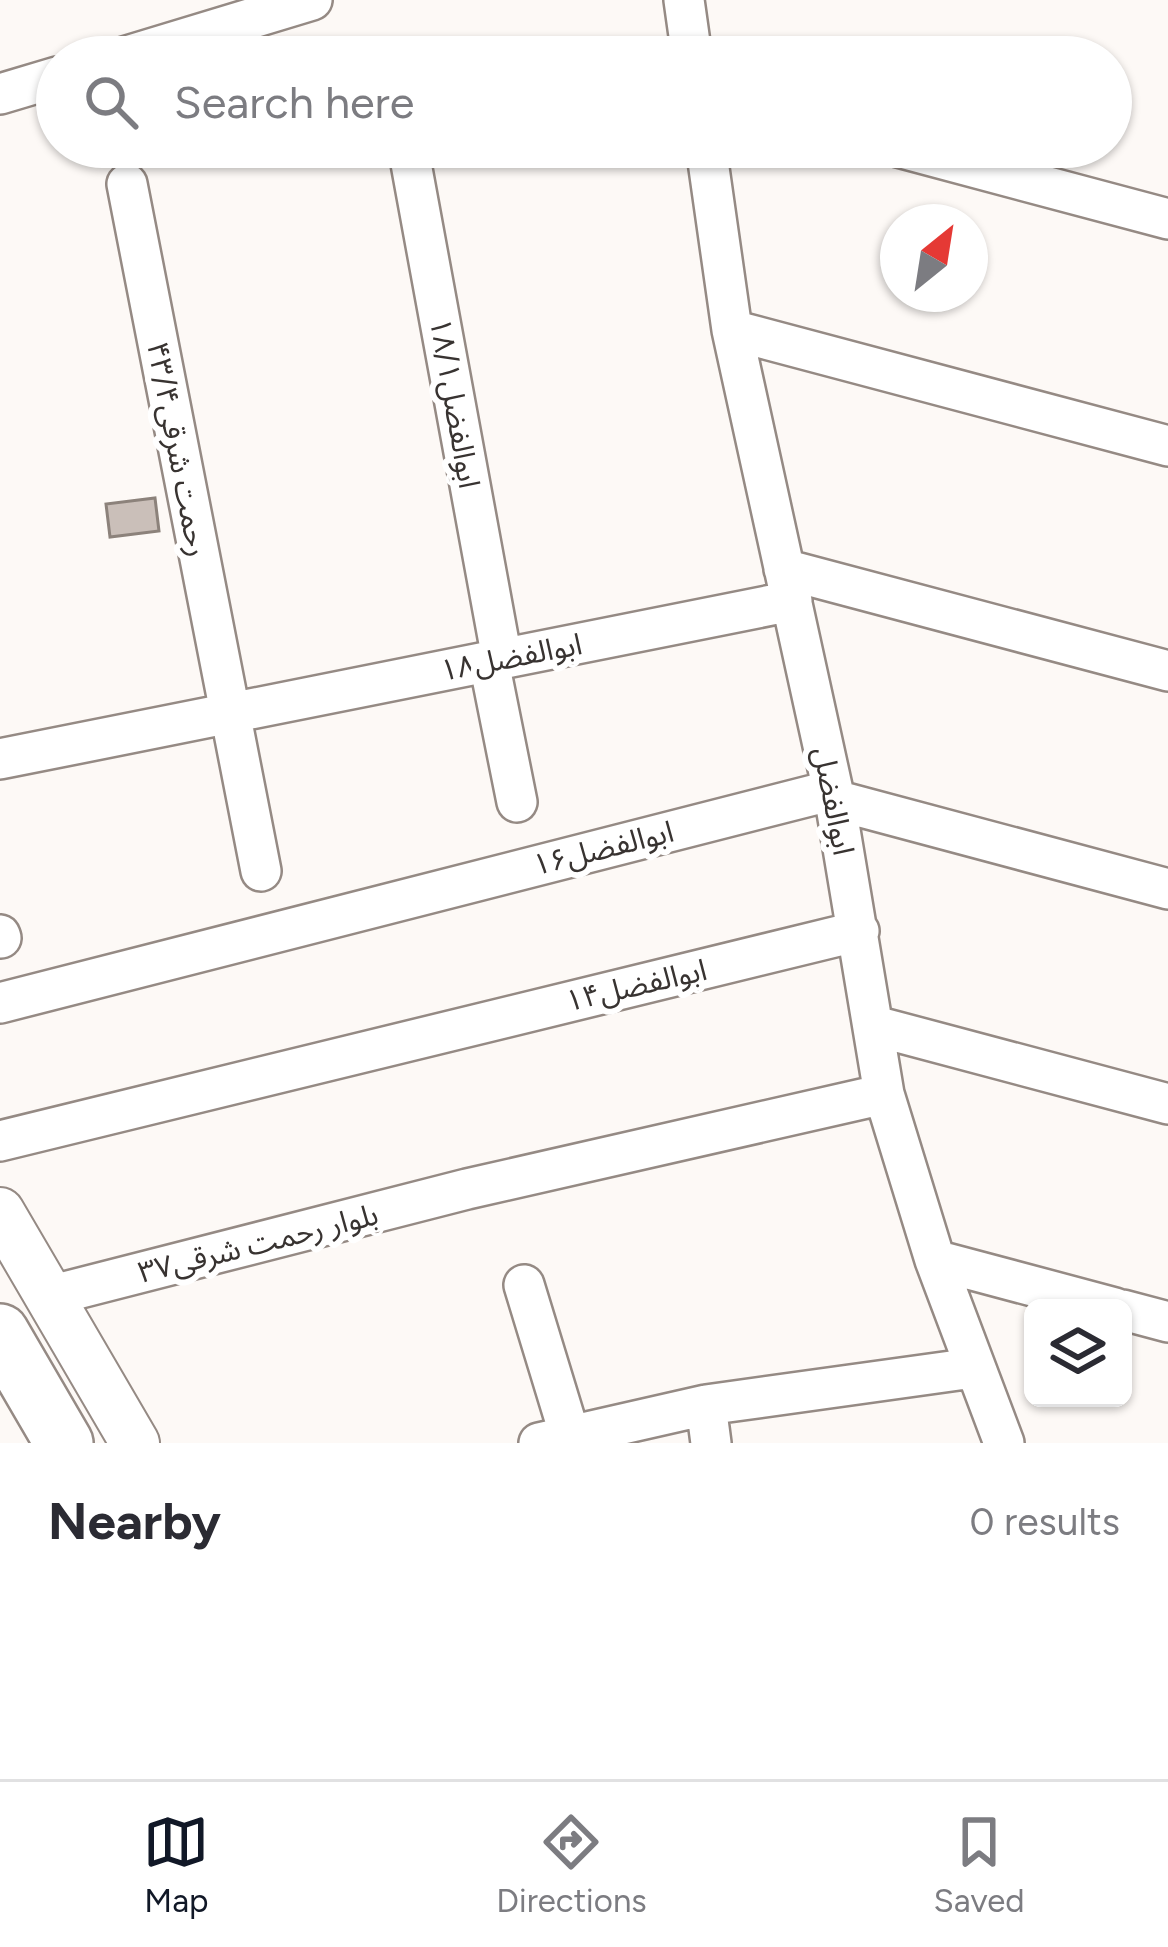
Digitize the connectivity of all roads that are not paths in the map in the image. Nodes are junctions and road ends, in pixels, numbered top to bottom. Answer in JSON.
{"nodes":[{"id":1,"x":311,"y":0,"type":"edge"},
{"id":2,"x":684,"y":0,"type":"edge"},
{"id":3,"x":193,"y":36,"type":"edge"},
{"id":4,"x":689,"y":36,"type":"edge"},
{"id":5,"x":412,"y":168,"type":"edge"},
{"id":6,"x":709,"y":168,"type":"edge"},
{"id":7,"x":977,"y":168,"type":"edge"},
{"id":8,"x":127,"y":184,"type":"dead end"},
{"id":9,"x":1168,"y":219,"type":"edge"},
{"id":10,"x":732,"y":330,"type":"junction"},
{"id":11,"x":1156,"y":443,"type":"edge"},
{"id":12,"x":788,"y":585,"type":"junction"},
{"id":13,"x":496,"y":661,"type":"junction"},
{"id":14,"x":1168,"y":671,"type":"edge"},
{"id":15,"x":230,"y":713,"type":"junction"},
{"id":16,"x":0,"y":759,"type":"edge"},
{"id":17,"x":834,"y":795,"type":"junction"},
{"id":18,"x":517,"y":802,"type":"dead end"},
{"id":19,"x":261,"y":871,"type":"dead end"},
{"id":20,"x":1168,"y":889,"type":"edge"},
{"id":21,"x":859,"y":932,"type":"junction"},
{"id":22,"x":0,"y":1003,"type":"edge"},
{"id":23,"x":875,"y":1026,"type":"junction"},
{"id":24,"x":884,"y":1094,"type":"junction"},
{"id":25,"x":1168,"y":1104,"type":"edge"},
{"id":26,"x":0,"y":1142,"type":"edge"},
{"id":27,"x":0,"y":1212,"type":"edge"},
{"id":28,"x":935,"y":1260,"type":"junction"},
{"id":29,"x":524,"y":1285,"type":"dead end"},
{"id":30,"x":49,"y":1296,"type":"junction"},
{"id":31,"x":1081,"y":1299,"type":"edge"},
{"id":32,"x":1132,"y":1312,"type":"edge"},
{"id":33,"x":1168,"y":1322,"type":"edge"},
{"id":34,"x":0,"y":1333,"type":"edge"},
{"id":35,"x":974,"y":1368,"type":"junction"},
{"id":36,"x":709,"y":1424,"type":"edge"},
{"id":37,"x":555,"y":1439,"type":"edge"},
{"id":38,"x":64,"y":1443,"type":"edge"},
{"id":39,"x":135,"y":1443,"type":"edge"},
{"id":40,"x":1004,"y":1443,"type":"edge"}],
"edges":[{"from":1,"to":3,"type":"street"},
{"from":2,"to":4,"type":"street"},
{"from":5,"to":13,"type":"street","name":"ابوالفضل۱۸/۱"},
{"from":6,"to":10,"type":"street","name":"ابوالفضل"},
{"from":7,"to":9,"type":"street"},
{"from":8,"to":15,"type":"street","name":"۴۳/۴رحمت شرقی"},
{"from":10,"to":11,"type":"street"},
{"from":10,"to":12,"type":"street","name":"ابوالفضل"},
{"from":12,"to":13,"type":"street","name":"ابوالفضل۱۸"},
{"from":12,"to":14,"type":"street"},
{"from":12,"to":17,"type":"street","name":"ابوالفضل"},
{"from":13,"to":15,"type":"street","name":"ابوالفضل۱۸"},
{"from":13,"to":18,"type":"street","name":"ابوالفضل۱۸/۱"},
{"from":15,"to":16,"type":"street","name":"ابوالفضل۱۸"},
{"from":15,"to":19,"type":"street","name":"۴۳/۴رحمت شرقی"},
{"from":17,"to":20,"type":"street"},
{"from":17,"to":21,"type":"street","name":"ابوالفضل"},
{"from":17,"to":22,"type":"street","name":"ابوالفضل۱۶"},
{"from":21,"to":23,"type":"street","name":"ابوالفضل"},
{"from":21,"to":26,"type":"street","name":"ابوالفضل۱۴"},
{"from":23,"to":24,"type":"street","name":"ابوالفضل"},
{"from":23,"to":25,"type":"street"},
{"from":24,"to":28,"type":"street","name":"ابوالفضل"},
{"from":24,"to":30,"type":"street","name":"بلوار رحمت شرقی۳۷"},
{"from":27,"to":30,"type":"main road"},
{"from":28,"to":31,"type":"street"},
{"from":28,"to":35,"type":"street","name":"ابوالفضل"},
{"from":29,"to":37,"type":"street"},
{"from":30,"to":39,"type":"main road"},
{"from":32,"to":33,"type":"street"},
{"from":34,"to":38,"type":"highway"},
{"from":35,"to":36,"type":"street"},
{"from":35,"to":40,"type":"street","name":"ابوالفضل"},
{"from":36,"to":37,"type":"street"}]}
